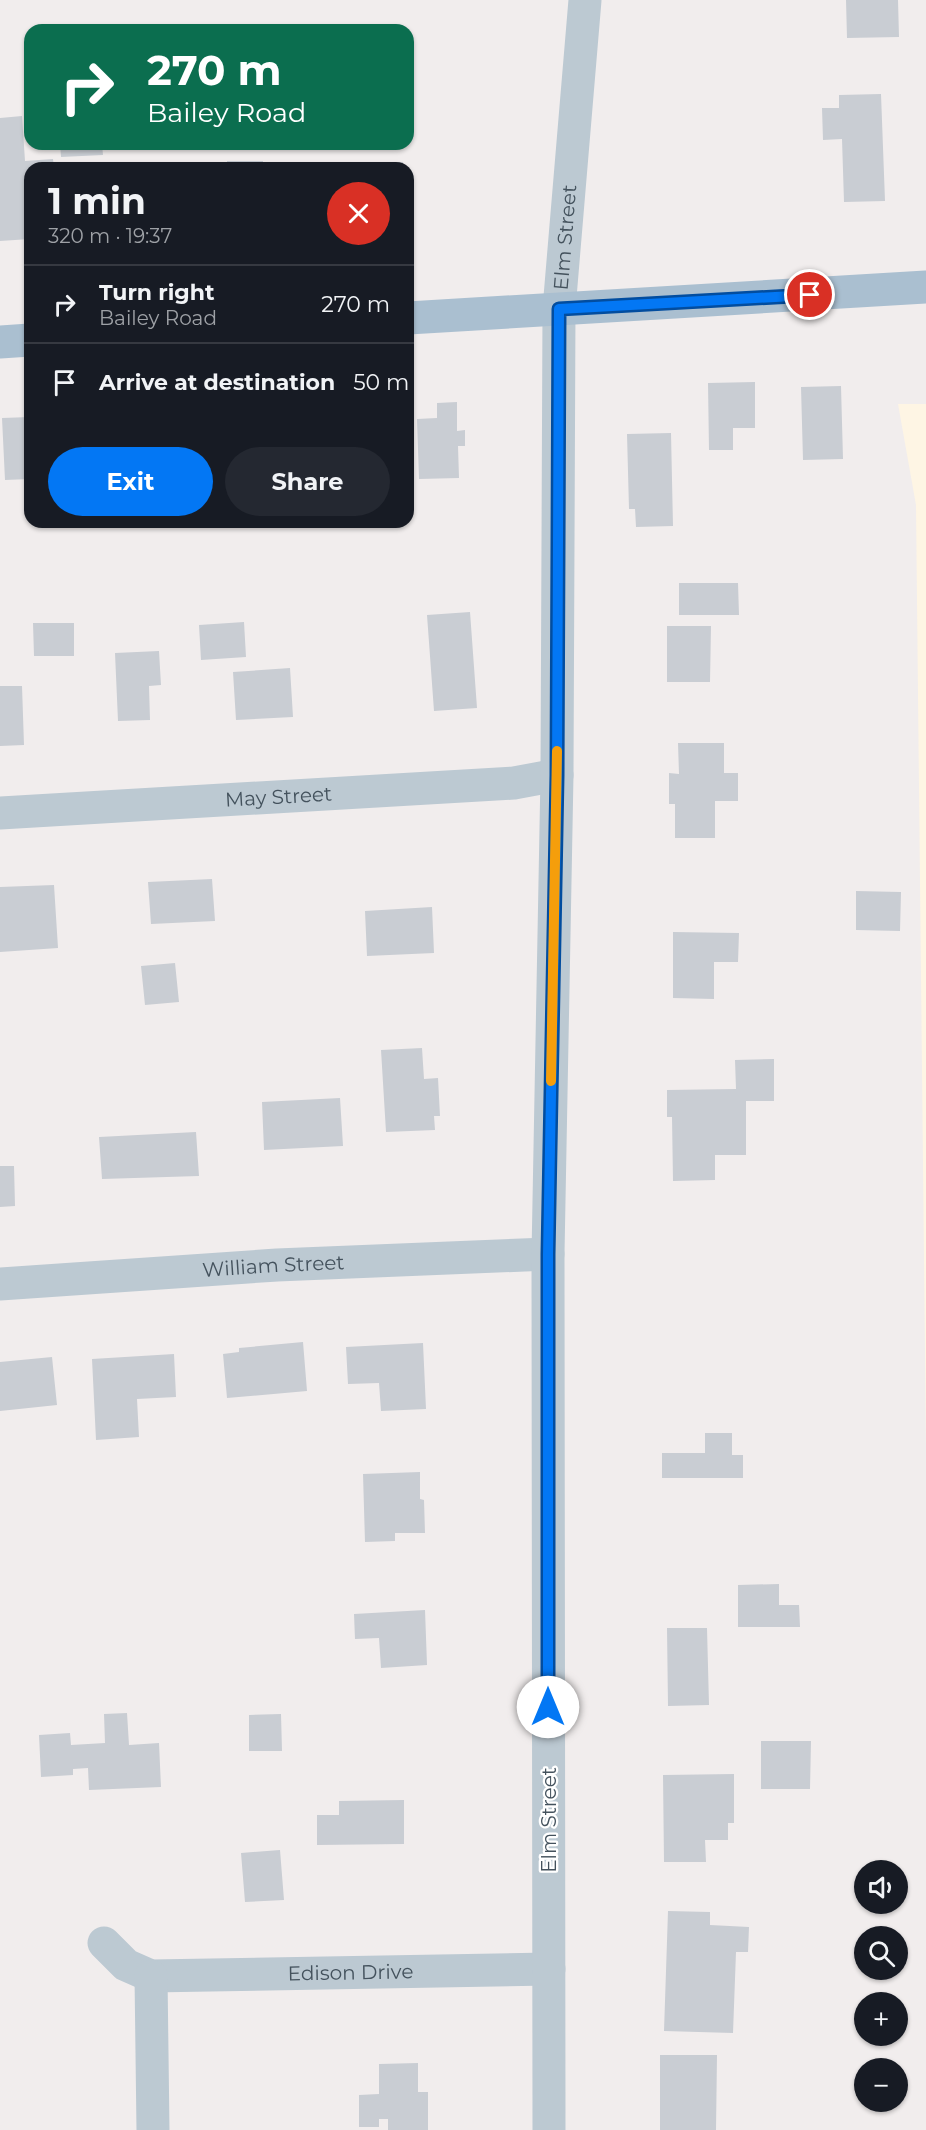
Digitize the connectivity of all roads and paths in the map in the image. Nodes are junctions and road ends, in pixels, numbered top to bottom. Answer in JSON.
{"nodes":[{"id":1,"x":585,"y":0,"type":"edge"},
{"id":2,"x":926,"y":287,"type":"edge"},
{"id":3,"x":559,"y":309,"type":"junction"},
{"id":4,"x":414,"y":318,"type":"edge"},
{"id":5,"x":24,"y":340,"type":"edge"},
{"id":6,"x":0,"y":342,"type":"edge"},
{"id":7,"x":557,"y":775,"type":"junction"},
{"id":8,"x":0,"y":813,"type":"edge"},
{"id":9,"x":548,"y":1254,"type":"junction"},
{"id":10,"x":0,"y":1284,"type":"edge"},
{"id":11,"x":105,"y":1943,"type":"dead end"},
{"id":12,"x":549,"y":1969,"type":"junction"},
{"id":13,"x":152,"y":1976,"type":"junction"},
{"id":14,"x":153,"y":2130,"type":"edge"},
{"id":15,"x":549,"y":2130,"type":"edge"}],
"edges":[{"from":1,"to":3,"type":"street","name":"Elm Street"},
{"from":2,"to":3,"type":"main road"},
{"from":3,"to":4,"type":"main road"},
{"from":3,"to":7,"type":"street","name":"Elm Street"},
{"from":5,"to":6,"type":"main road"},
{"from":7,"to":8,"type":"street","name":"May Street"},
{"from":7,"to":9,"type":"street","name":"Elm Street"},
{"from":9,"to":10,"type":"street","name":"William Street"},
{"from":9,"to":12,"type":"street","name":"Elm Street"},
{"from":11,"to":13,"type":"street","name":"Edison Drive"},
{"from":12,"to":13,"type":"street","name":"Edison Drive"},
{"from":12,"to":15,"type":"street","name":"Elm Street"},
{"from":13,"to":14,"type":"street"}]}
